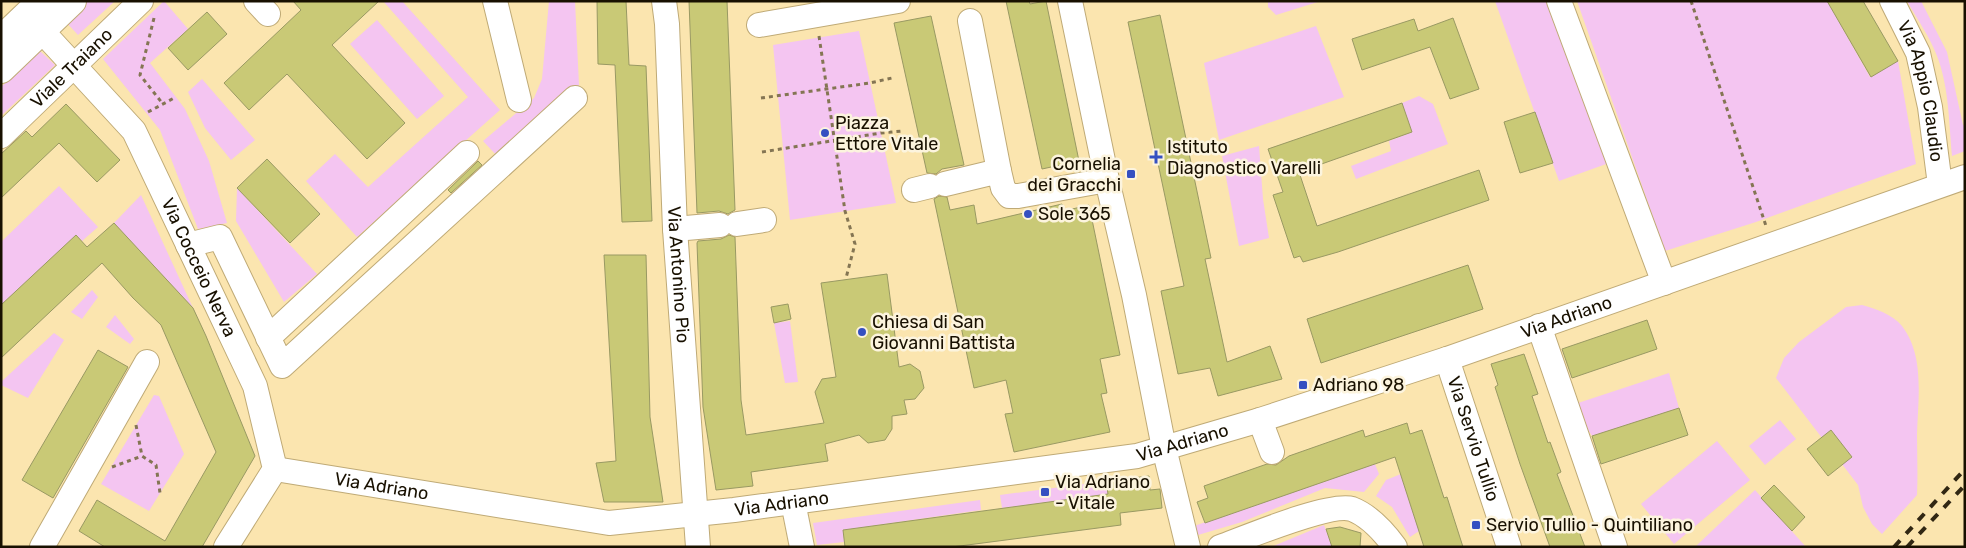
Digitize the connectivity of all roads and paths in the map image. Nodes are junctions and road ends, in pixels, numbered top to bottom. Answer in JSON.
{"nodes":[{"id":1,"x":72,"y":1,"type":"edge"},
{"id":2,"x":495,"y":1,"type":"edge"},
{"id":3,"x":664,"y":1,"type":"edge"},
{"id":4,"x":898,"y":1,"type":"edge"},
{"id":5,"x":1070,"y":1,"type":"edge"},
{"id":6,"x":1559,"y":1,"type":"edge"},
{"id":7,"x":1691,"y":1,"type":"edge"},
{"id":8,"x":1892,"y":1,"type":"edge"},
{"id":9,"x":148,"y":9,"type":"edge"},
{"id":10,"x":817,"y":15,"type":"junction"},
{"id":11,"x":37,"y":16,"type":"edge"},
{"id":12,"x":970,"y":21,"type":"dead end"},
{"id":13,"x":759,"y":26,"type":"dead end"},
{"id":14,"x":1,"y":40,"type":"edge"},
{"id":15,"x":75,"y":66,"type":"junction"},
{"id":16,"x":1,"y":69,"type":"edge"},
{"id":17,"x":892,"y":78,"type":"dead end"},
{"id":18,"x":827,"y":89,"type":"junction"},
{"id":19,"x":176,"y":97,"type":"dead end"},
{"id":20,"x":575,"y":98,"type":"dead end"},
{"id":21,"x":761,"y":98,"type":"dead end"},
{"id":22,"x":519,"y":100,"type":"dead end"},
{"id":23,"x":163,"y":104,"type":"junction"},
{"id":24,"x":148,"y":112,"type":"dead end"},
{"id":25,"x":903,"y":132,"type":"dead end"},
{"id":26,"x":1,"y":136,"type":"edge"},
{"id":27,"x":834,"y":140,"type":"junction"},
{"id":28,"x":762,"y":152,"type":"dead end"},
{"id":29,"x":467,"y":153,"type":"dead end"},
{"id":30,"x":999,"y":171,"type":"junction"},
{"id":31,"x":1965,"y":177,"type":"edge"},
{"id":32,"x":1107,"y":180,"type":"junction"},
{"id":33,"x":1940,"y":185,"type":"junction"},
{"id":34,"x":930,"y":187,"type":"dead end"},
{"id":35,"x":764,"y":220,"type":"dead end"},
{"id":36,"x":675,"y":229,"type":"junction"},
{"id":37,"x":1772,"y":244,"type":"junction"},
{"id":38,"x":188,"y":245,"type":"junction"},
{"id":39,"x":846,"y":278,"type":"dead end"},
{"id":40,"x":1664,"y":283,"type":"junction"},
{"id":41,"x":1539,"y":326,"type":"junction"},
{"id":42,"x":268,"y":338,"type":"junction"},
{"id":43,"x":1447,"y":359,"type":"junction"},
{"id":44,"x":148,"y":362,"type":"dead end"},
{"id":45,"x":1260,"y":420,"type":"junction"},
{"id":46,"x":136,"y":425,"type":"dead end"},
{"id":47,"x":1164,"y":448,"type":"junction"},
{"id":48,"x":1272,"y":452,"type":"dead end"},
{"id":49,"x":142,"y":456,"type":"junction"},
{"id":50,"x":110,"y":468,"type":"dead end"},
{"id":51,"x":275,"y":469,"type":"junction"},
{"id":52,"x":160,"y":493,"type":"dead end"},
{"id":53,"x":793,"y":502,"type":"junction"},
{"id":54,"x":694,"y":515,"type":"junction"},
{"id":55,"x":42,"y":547,"type":"edge"},
{"id":56,"x":226,"y":547,"type":"edge"},
{"id":57,"x":698,"y":547,"type":"edge"},
{"id":58,"x":802,"y":547,"type":"edge"},
{"id":59,"x":1188,"y":547,"type":"edge"},
{"id":60,"x":1220,"y":547,"type":"edge"},
{"id":61,"x":1395,"y":547,"type":"edge"},
{"id":62,"x":1510,"y":547,"type":"edge"},
{"id":63,"x":1614,"y":547,"type":"edge"}],
"edges":[{"from":1,"to":11,"type":"main road"},
{"from":2,"to":22,"type":"street"},
{"from":3,"to":36,"type":"street","name":"Via Antonino Pio"},
{"from":4,"to":10,"type":"street"},
{"from":5,"to":32,"type":"street"},
{"from":6,"to":40,"type":"street"},
{"from":7,"to":37,"type":"path"},
{"from":8,"to":33,"type":"street","name":"Via Appio Claudio"},
{"from":9,"to":15,"type":"street","name":"Viale Traiano"},
{"from":9,"to":23,"type":"path"},
{"from":10,"to":13,"type":"street"},
{"from":10,"to":18,"type":"path"},
{"from":11,"to":14,"type":"main road"},
{"from":11,"to":15,"type":"street","name":"Via Cocceio Nerva"},
{"from":11,"to":16,"type":"main road"},
{"from":12,"to":30,"type":"street"},
{"from":15,"to":26,"type":"street","name":"Viale Traiano"},
{"from":15,"to":38,"type":"street","name":"Via Cocceio Nerva"},
{"from":17,"to":18,"type":"path"},
{"from":18,"to":21,"type":"path"},
{"from":18,"to":27,"type":"path"},
{"from":19,"to":23,"type":"path"},
{"from":20,"to":42,"type":"street"},
{"from":23,"to":24,"type":"path"},
{"from":25,"to":27,"type":"path"},
{"from":27,"to":28,"type":"path"},
{"from":27,"to":39,"type":"path"},
{"from":29,"to":42,"type":"street"},
{"from":30,"to":32,"type":"street"},
{"from":30,"to":34,"type":"street"},
{"from":31,"to":33,"type":"street","name":"Via Adriano"},
{"from":32,"to":47,"type":"street"},
{"from":33,"to":37,"type":"street","name":"Via Adriano"},
{"from":35,"to":36,"type":"street"},
{"from":36,"to":54,"type":"street","name":"Via Antonino Pio"},
{"from":37,"to":40,"type":"street","name":"Via Adriano"},
{"from":38,"to":42,"type":"street"},
{"from":38,"to":51,"type":"street","name":"Via Cocceio Nerva"},
{"from":40,"to":41,"type":"street","name":"Via Adriano"},
{"from":41,"to":43,"type":"street","name":"Via Adriano"},
{"from":41,"to":63,"type":"street"},
{"from":43,"to":45,"type":"street","name":"Via Adriano"},
{"from":43,"to":62,"type":"street","name":"Via Servio Tullio"},
{"from":44,"to":55,"type":"street"},
{"from":45,"to":47,"type":"street","name":"Via Adriano"},
{"from":45,"to":48,"type":"street"},
{"from":46,"to":49,"type":"path"},
{"from":47,"to":53,"type":"street","name":"Via Adriano"},
{"from":47,"to":59,"type":"street"},
{"from":49,"to":50,"type":"path"},
{"from":49,"to":52,"type":"path"},
{"from":51,"to":54,"type":"street","name":"Via Adriano"},
{"from":51,"to":56,"type":"street"},
{"from":53,"to":54,"type":"street","name":"Via Adriano"},
{"from":53,"to":58,"type":"street"},
{"from":54,"to":57,"type":"street","name":"Via Antonino Pio"},
{"from":60,"to":61,"type":"street"}]}
